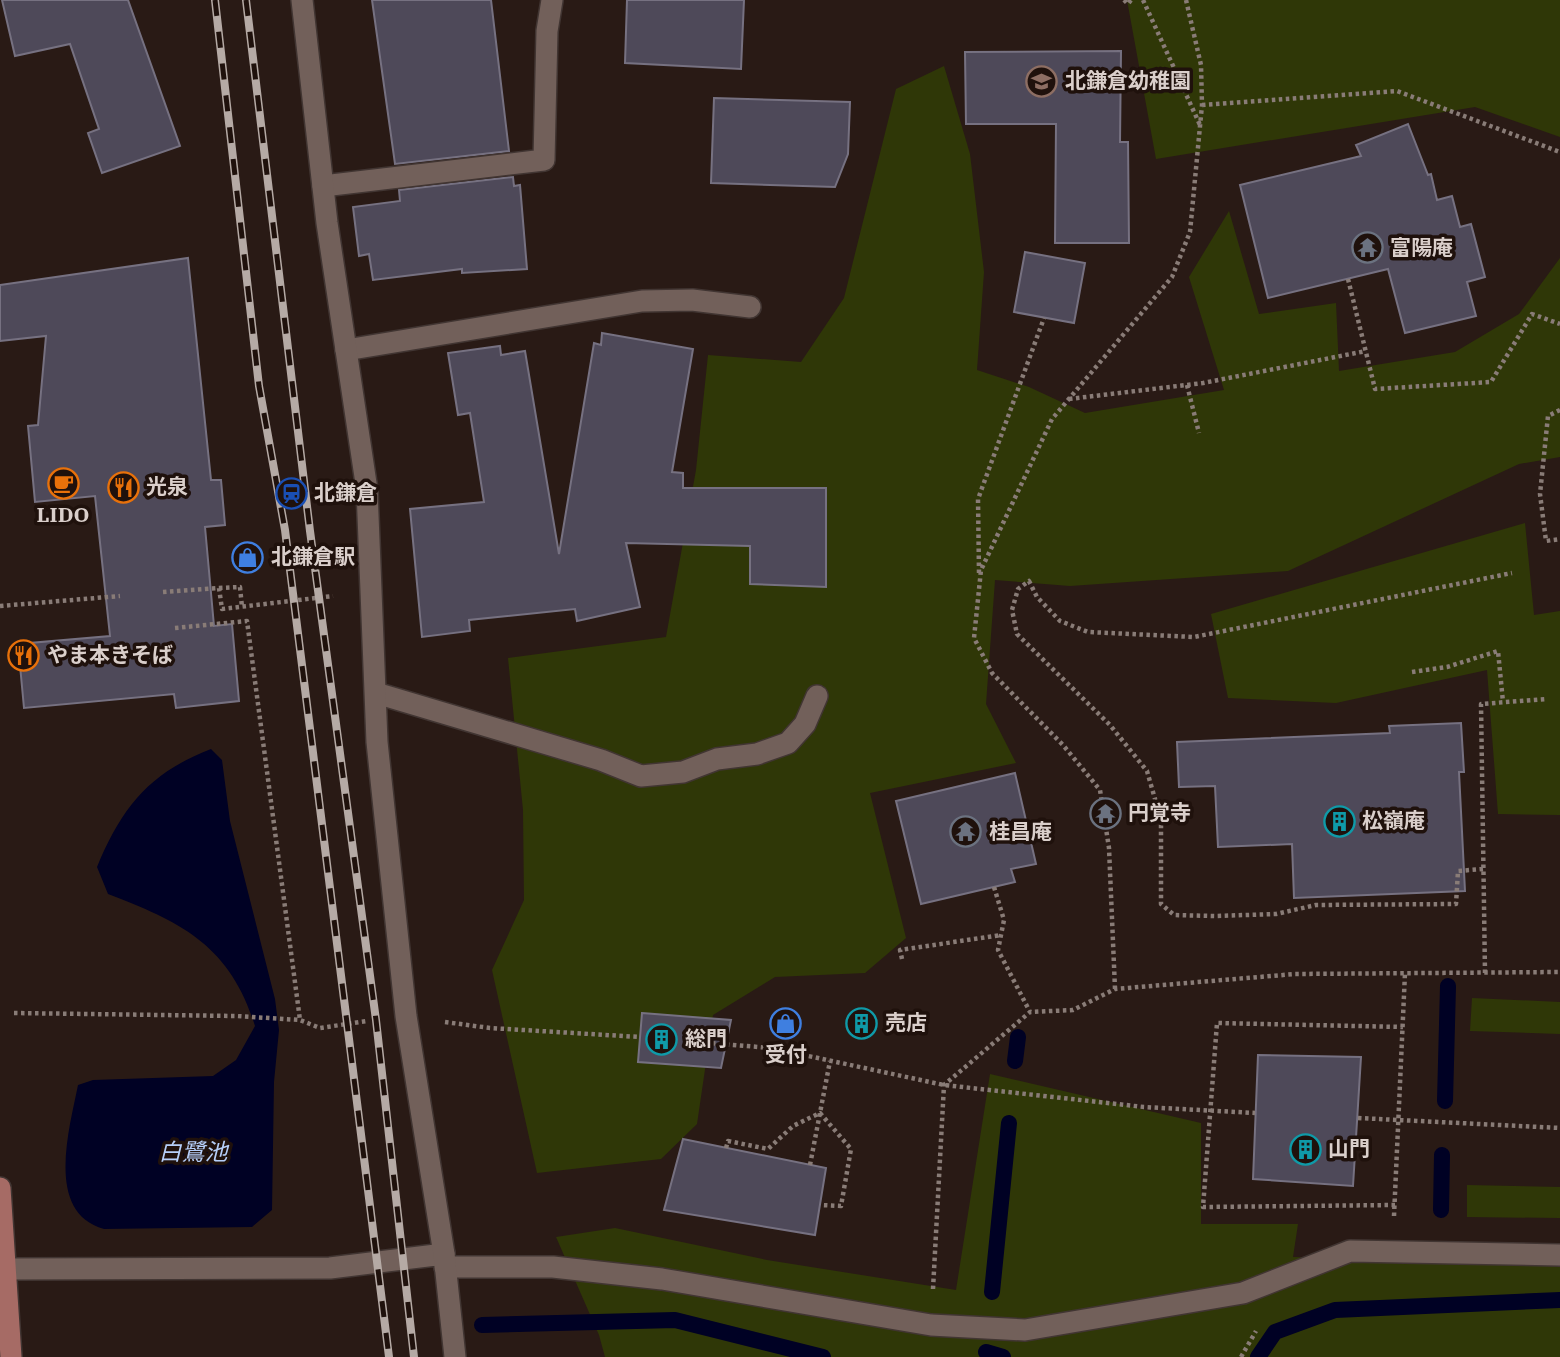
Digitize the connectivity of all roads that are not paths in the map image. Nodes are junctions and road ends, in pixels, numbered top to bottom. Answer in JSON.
{"nodes":[{"id":1,"x":302,"y":0,"type":"edge"},
{"id":2,"x":552,"y":0,"type":"edge"},
{"id":3,"x":323,"y":186,"type":"junction"},
{"id":4,"x":750,"y":307,"type":"dead end"},
{"id":5,"x":346,"y":350,"type":"junction"},
{"id":6,"x":376,"y":693,"type":"junction"},
{"id":7,"x":817,"y":696,"type":"dead end"},
{"id":8,"x":0,"y":1188,"type":"edge"},
{"id":9,"x":1560,"y":1255,"type":"edge"},
{"id":10,"x":445,"y":1260,"type":"junction"},
{"id":11,"x":6,"y":1269,"type":"junction"},
{"id":12,"x":11,"y":1357,"type":"edge"},
{"id":13,"x":455,"y":1357,"type":"edge"}],
"edges":[{"from":1,"to":3,"type":"street"},
{"from":2,"to":3,"type":"street"},
{"from":3,"to":5,"type":"street"},
{"from":4,"to":5,"type":"street"},
{"from":5,"to":6,"type":"street"},
{"from":6,"to":7,"type":"street"},
{"from":6,"to":10,"type":"street"},
{"from":8,"to":11,"type":"main road"},
{"from":9,"to":10,"type":"street"},
{"from":10,"to":11,"type":"street"},
{"from":10,"to":13,"type":"street"},
{"from":11,"to":12,"type":"main road"}]}
